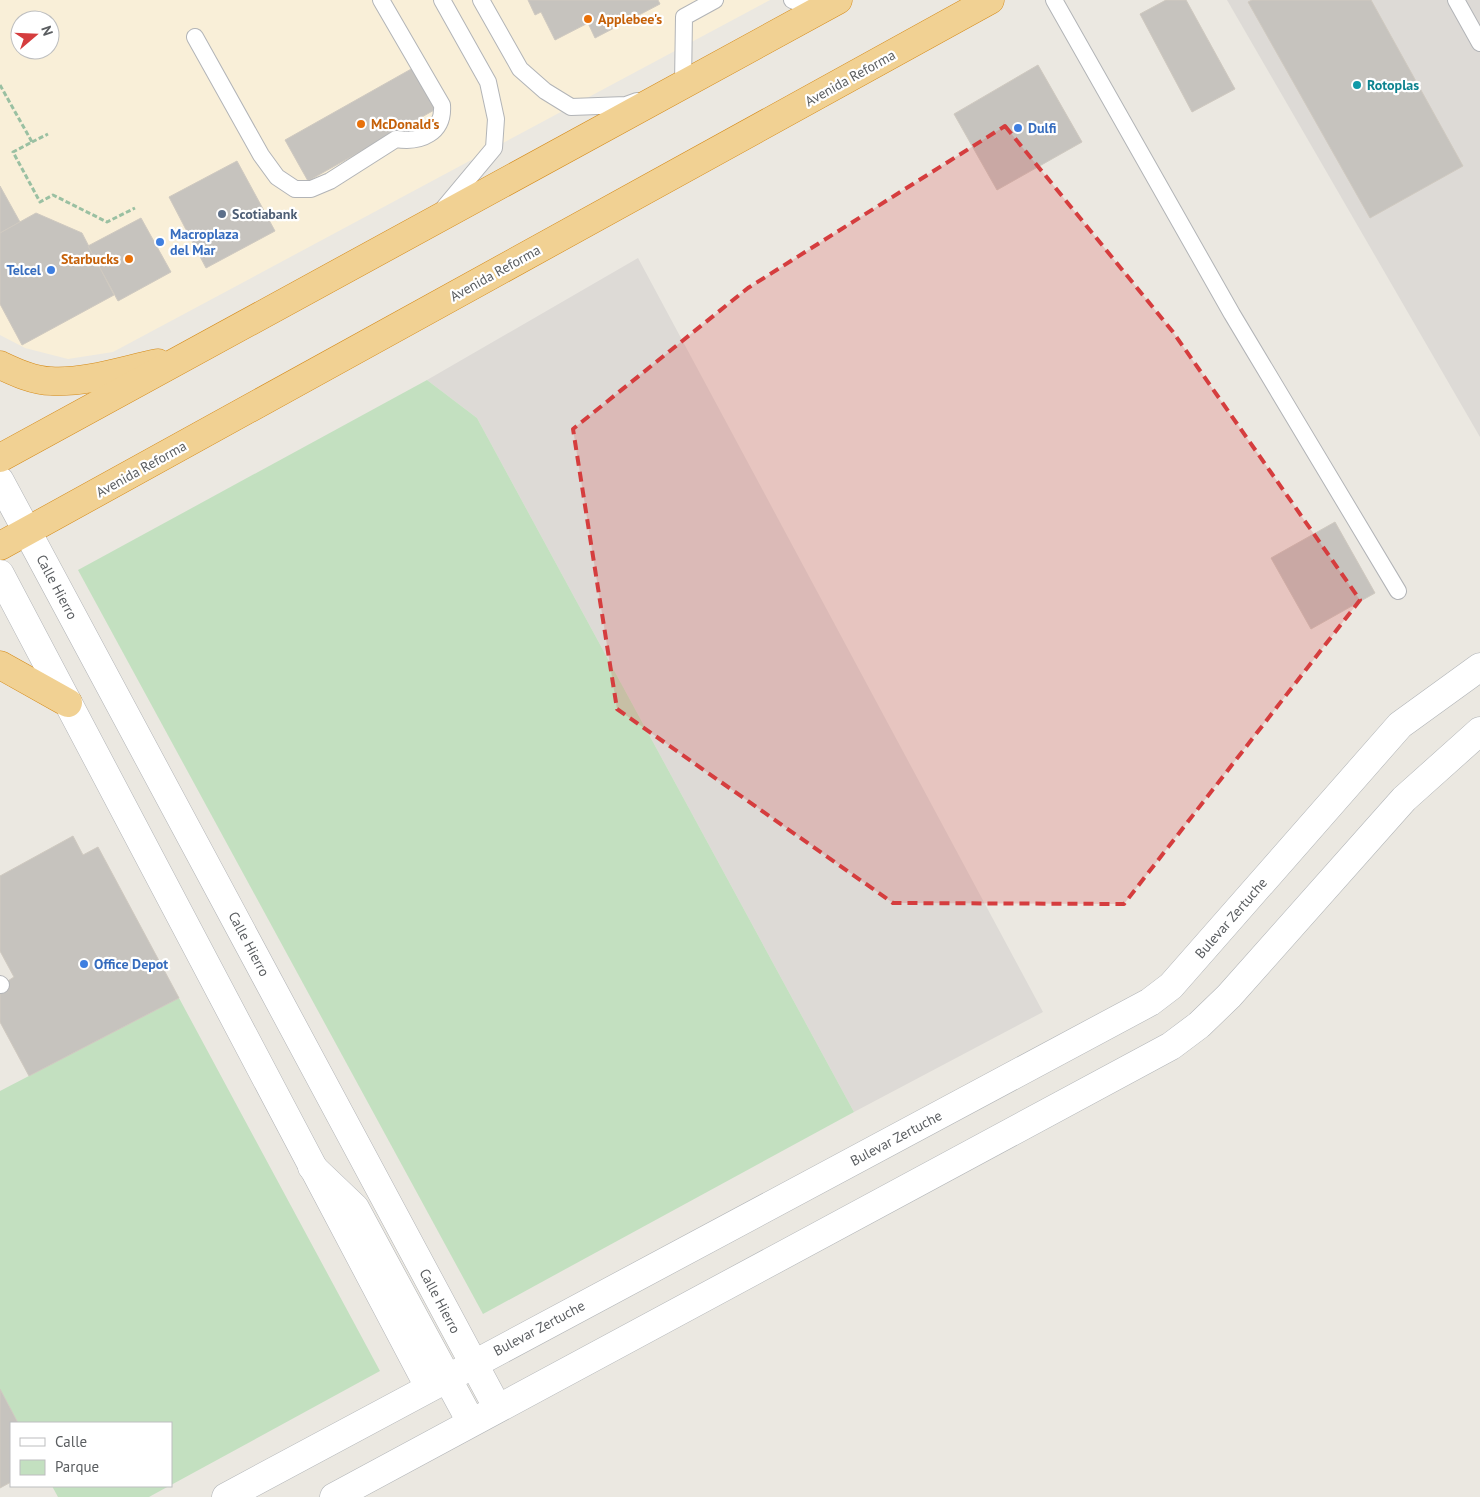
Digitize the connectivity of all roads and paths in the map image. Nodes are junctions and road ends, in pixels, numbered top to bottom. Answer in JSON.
{"nodes":[{"id":1,"x":381,"y":0,"type":"edge"},
{"id":2,"x":442,"y":0,"type":"edge"},
{"id":3,"x":481,"y":0,"type":"edge"},
{"id":4,"x":715,"y":0,"type":"edge"},
{"id":5,"x":792,"y":0,"type":"edge"},
{"id":6,"x":990,"y":0,"type":"edge"},
{"id":7,"x":1054,"y":0,"type":"edge"},
{"id":8,"x":1456,"y":0,"type":"edge"},
{"id":9,"x":828,"y":5,"type":"edge"},
{"id":10,"x":196,"y":37,"type":"dead end"},
{"id":11,"x":1480,"y":43,"type":"edge"},
{"id":12,"x":683,"y":84,"type":"junction"},
{"id":13,"x":0,"y":85,"type":"edge"},
{"id":14,"x":48,"y":134,"type":"dead end"},
{"id":15,"x":32,"y":142,"type":"junction"},
{"id":16,"x":135,"y":208,"type":"dead end"},
{"id":17,"x":433,"y":221,"type":"junction"},
{"id":18,"x":189,"y":356,"type":"junction"},
{"id":19,"x":0,"y":365,"type":"edge"},
{"id":20,"x":0,"y":458,"type":"edge"},
{"id":21,"x":0,"y":481,"type":"edge"},
{"id":22,"x":28,"y":532,"type":"junction"},
{"id":23,"x":0,"y":546,"type":"edge"},
{"id":24,"x":0,"y":574,"type":"edge"},
{"id":25,"x":1398,"y":591,"type":"dead end"},
{"id":26,"x":0,"y":665,"type":"edge"},
{"id":27,"x":1480,"y":667,"type":"edge"},
{"id":28,"x":68,"y":703,"type":"junction"},
{"id":29,"x":1480,"y":731,"type":"edge"},
{"id":30,"x":474,"y":1363,"type":"junction"},
{"id":31,"x":437,"y":1382,"type":"junction"},
{"id":32,"x":497,"y":1407,"type":"junction"},
{"id":33,"x":471,"y":1422,"type":"junction"},
{"id":34,"x":344,"y":1495,"type":"edge"},
{"id":35,"x":226,"y":1497,"type":"edge"}],
"edges":[{"from":1,"to":10,"type":"lane"},
{"from":2,"to":17,"type":"lane"},
{"from":3,"to":12,"type":"lane"},
{"from":4,"to":12,"type":"lane"},
{"from":5,"to":9,"type":"lane"},
{"from":6,"to":22,"type":"highway","name":"Avenida Reforma"},
{"from":7,"to":25,"type":"lane"},
{"from":8,"to":11,"type":"lane"},
{"from":9,"to":12,"type":"highway"},
{"from":12,"to":17,"type":"highway"},
{"from":13,"to":15,"type":"path"},
{"from":14,"to":15,"type":"path"},
{"from":15,"to":16,"type":"path"},
{"from":17,"to":18,"type":"highway"},
{"from":18,"to":19,"type":"highway"},
{"from":18,"to":20,"type":"highway"},
{"from":21,"to":22,"type":"main road","name":"Calle Hierro"},
{"from":22,"to":23,"type":"highway","name":"Avenida Reforma"},
{"from":22,"to":30,"type":"main road","name":"Calle Hierro"},
{"from":24,"to":28,"type":"main road"},
{"from":26,"to":28,"type":"highway"},
{"from":27,"to":30,"type":"main road","name":"Bulevar Zertuche"},
{"from":28,"to":31,"type":"main road"},
{"from":29,"to":32,"type":"main road"},
{"from":30,"to":31,"type":"main road","name":"Bulevar Zertuche"},
{"from":30,"to":32,"type":"main road","name":"Calle Hierro"},
{"from":31,"to":33,"type":"main road"},
{"from":31,"to":35,"type":"main road","name":"Bulevar Zertuche"},
{"from":32,"to":33,"type":"main road"},
{"from":33,"to":34,"type":"main road"}]}
